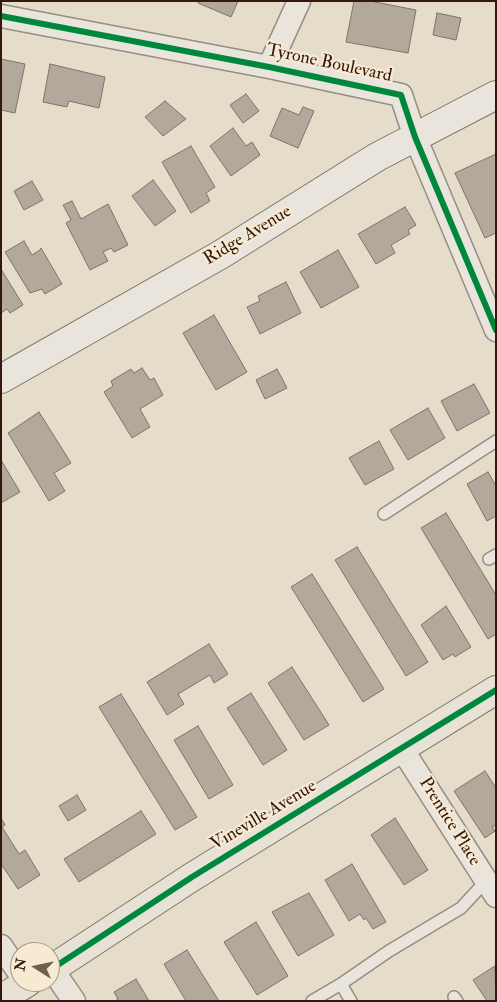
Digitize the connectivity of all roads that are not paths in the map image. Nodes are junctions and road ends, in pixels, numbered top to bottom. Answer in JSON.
{"nodes":[{"id":1,"x":299,"y":1,"type":"edge"},
{"id":2,"x":1,"y":16,"type":"edge"},
{"id":3,"x":269,"y":66,"type":"junction"},
{"id":4,"x":496,"y":95,"type":"edge"},
{"id":5,"x":414,"y":137,"type":"junction"},
{"id":6,"x":496,"y":330,"type":"edge"},
{"id":7,"x":1,"y":379,"type":"edge"},
{"id":8,"x":496,"y":441,"type":"edge"},
{"id":9,"x":384,"y":514,"type":"dead end"},
{"id":10,"x":496,"y":690,"type":"edge"},
{"id":11,"x":402,"y":749,"type":"junction"},
{"id":12,"x":491,"y":888,"type":"edge"},
{"id":13,"x":1,"y":946,"type":"edge"},
{"id":14,"x":10,"y":959,"type":"edge"},
{"id":15,"x":60,"y":963,"type":"edge"},
{"id":16,"x":60,"y":982,"type":"edge"},
{"id":17,"x":341,"y":984,"type":"junction"},
{"id":18,"x":74,"y":1001,"type":"edge"},
{"id":19,"x":312,"y":1001,"type":"edge"},
{"id":20,"x":351,"y":1001,"type":"edge"}],
"edges":[{"from":1,"to":3,"type":"street"},
{"from":2,"to":3,"type":"street","name":"Tyrone Boulevard"},
{"from":3,"to":5,"type":"street","name":"Tyrone Boulevard"},
{"from":4,"to":5,"type":"street","name":"Ridge Avenue"},
{"from":5,"to":6,"type":"street","name":"Tyrone Boulevard"},
{"from":5,"to":7,"type":"street","name":"Ridge Avenue"},
{"from":8,"to":9,"type":"lane"},
{"from":10,"to":11,"type":"main road","name":"Vineville Avenue"},
{"from":11,"to":12,"type":"street","name":"Prentice Place"},
{"from":11,"to":15,"type":"main road","name":"Vineville Avenue"},
{"from":12,"to":17,"type":"lane"},
{"from":13,"to":14,"type":"street"},
{"from":16,"to":18,"type":"street"},
{"from":17,"to":19,"type":"lane"},
{"from":17,"to":20,"type":"lane"}]}
